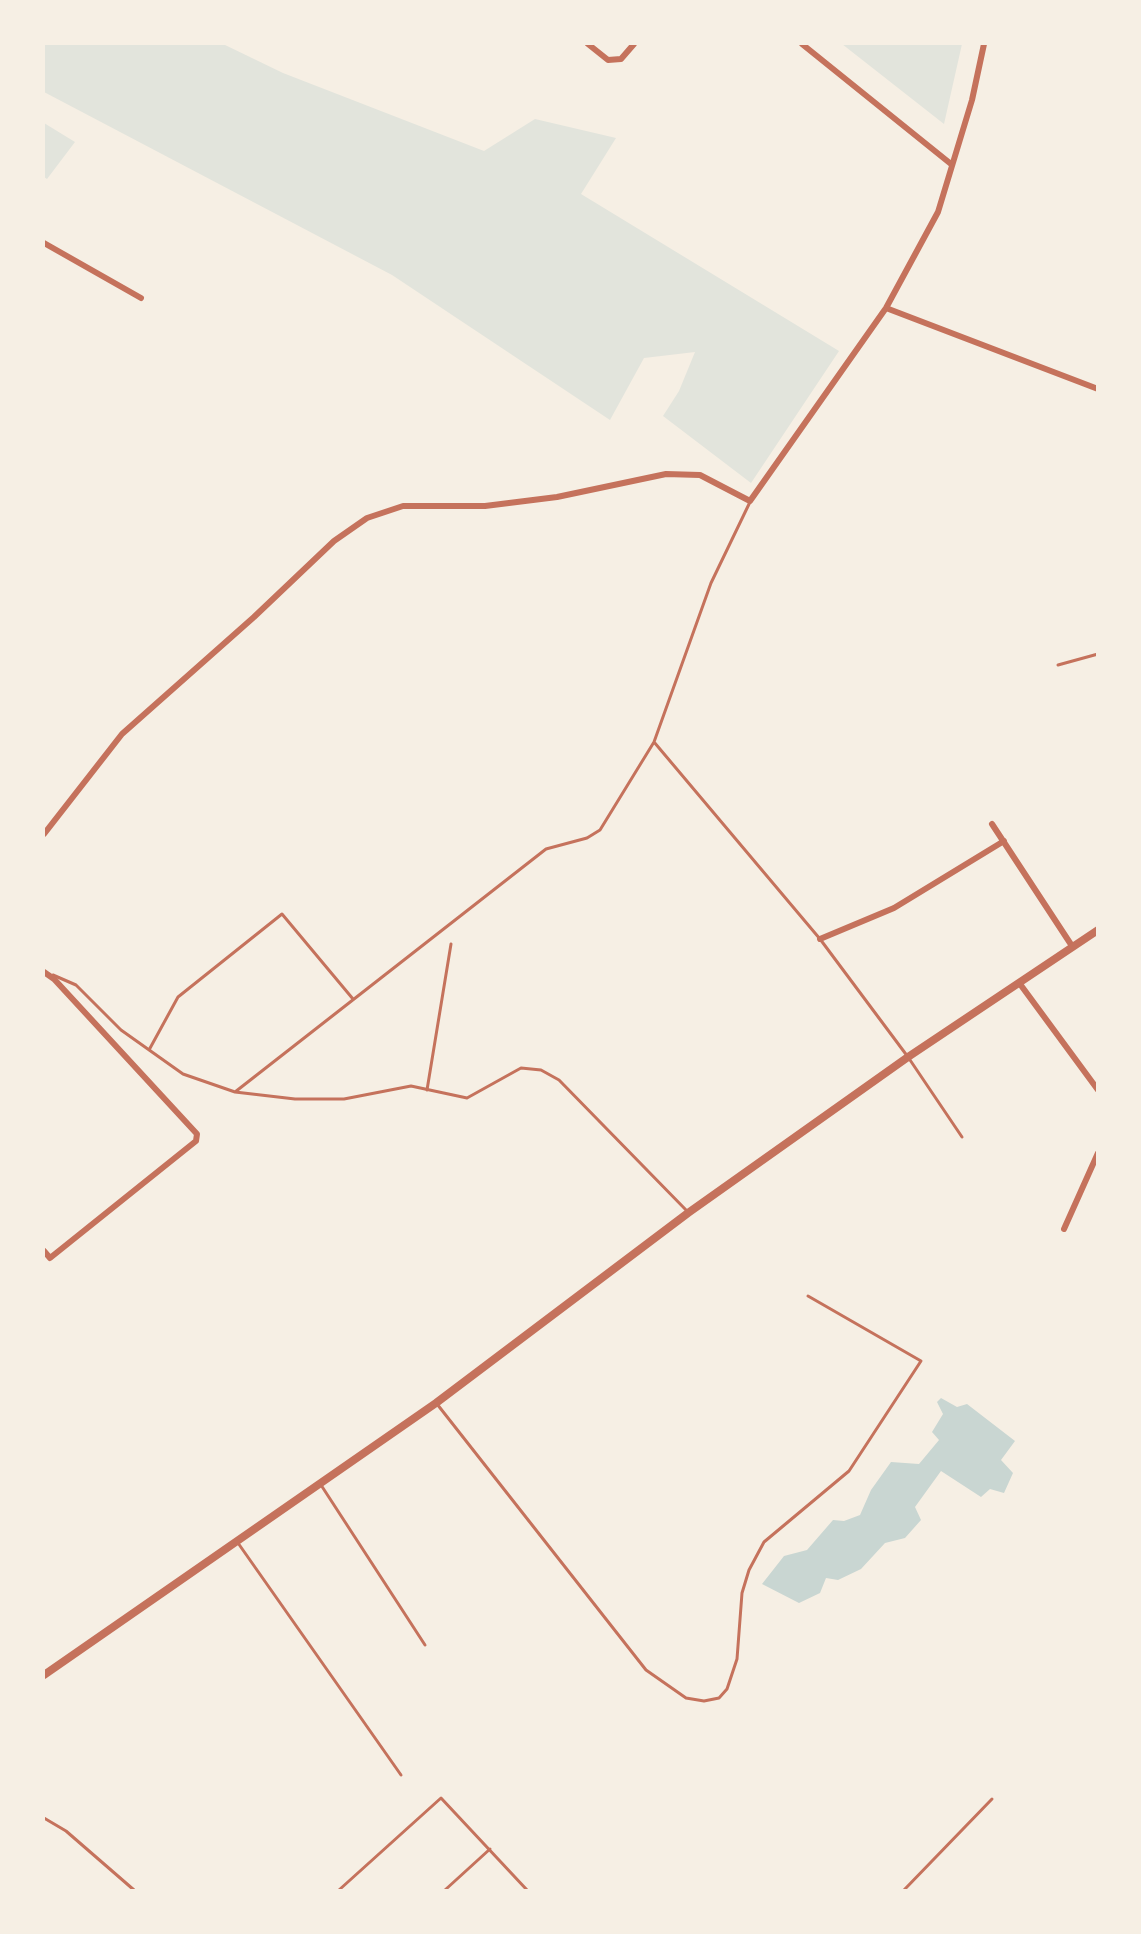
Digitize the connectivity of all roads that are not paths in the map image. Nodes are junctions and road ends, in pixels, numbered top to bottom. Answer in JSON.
{"nodes":[{"id":1,"x":588,"y":44,"type":"edge"},
{"id":2,"x":634,"y":44,"type":"edge"},
{"id":3,"x":802,"y":44,"type":"edge"},
{"id":4,"x":984,"y":44,"type":"edge"},
{"id":5,"x":951,"y":164,"type":"junction"},
{"id":6,"x":44,"y":243,"type":"edge"},
{"id":7,"x":141,"y":298,"type":"dead end"},
{"id":8,"x":886,"y":308,"type":"junction"},
{"id":9,"x":1098,"y":389,"type":"edge"},
{"id":10,"x":750,"y":501,"type":"junction"},
{"id":11,"x":1098,"y":654,"type":"edge"},
{"id":12,"x":1059,"y":665,"type":"dead end"},
{"id":13,"x":654,"y":742,"type":"junction"},
{"id":14,"x":992,"y":824,"type":"dead end"},
{"id":15,"x":44,"y":834,"type":"edge"},
{"id":16,"x":1004,"y":841,"type":"junction"},
{"id":17,"x":1098,"y":930,"type":"edge"},
{"id":18,"x":820,"y":939,"type":"junction"},
{"id":19,"x":451,"y":944,"type":"dead end"},
{"id":20,"x":1072,"y":946,"type":"junction"},
{"id":21,"x":44,"y":972,"type":"edge"},
{"id":22,"x":1020,"y":984,"type":"junction"},
{"id":23,"x":353,"y":999,"type":"junction"},
{"id":24,"x":149,"y":1050,"type":"junction"},
{"id":25,"x":908,"y":1057,"type":"junction"},
{"id":26,"x":427,"y":1090,"type":"junction"},
{"id":27,"x":1098,"y":1090,"type":"edge"},
{"id":28,"x":235,"y":1092,"type":"junction"},
{"id":29,"x":963,"y":1137,"type":"dead end"},
{"id":30,"x":1098,"y":1153,"type":"edge"},
{"id":31,"x":688,"y":1213,"type":"junction"},
{"id":32,"x":1064,"y":1229,"type":"dead end"},
{"id":33,"x":44,"y":1251,"type":"edge"},
{"id":34,"x":808,"y":1296,"type":"dead end"},
{"id":35,"x":436,"y":1403,"type":"junction"},
{"id":36,"x":321,"y":1485,"type":"junction"},
{"id":37,"x":237,"y":1541,"type":"junction"},
{"id":38,"x":425,"y":1645,"type":"dead end"},
{"id":39,"x":44,"y":1675,"type":"edge"},
{"id":40,"x":401,"y":1775,"type":"dead end"},
{"id":41,"x":992,"y":1799,"type":"dead end"},
{"id":42,"x":44,"y":1818,"type":"edge"},
{"id":43,"x":490,"y":1849,"type":"junction"},
{"id":44,"x":134,"y":1890,"type":"edge"},
{"id":45,"x":339,"y":1890,"type":"edge"},
{"id":46,"x":445,"y":1890,"type":"edge"},
{"id":47,"x":526,"y":1890,"type":"edge"},
{"id":48,"x":904,"y":1890,"type":"edge"}],
"edges":[{"from":1,"to":2,"type":"street"},
{"from":3,"to":5,"type":"street"},
{"from":4,"to":5,"type":"street"},
{"from":5,"to":8,"type":"street"},
{"from":6,"to":7,"type":"street"},
{"from":8,"to":9,"type":"street"},
{"from":8,"to":10,"type":"street"},
{"from":10,"to":13,"type":"lane"},
{"from":10,"to":15,"type":"street"},
{"from":11,"to":12,"type":"lane"},
{"from":13,"to":18,"type":"lane"},
{"from":13,"to":23,"type":"lane"},
{"from":14,"to":16,"type":"street"},
{"from":16,"to":18,"type":"street"},
{"from":16,"to":20,"type":"street"},
{"from":17,"to":20,"type":"street"},
{"from":18,"to":25,"type":"lane"},
{"from":19,"to":26,"type":"lane"},
{"from":20,"to":22,"type":"street"},
{"from":21,"to":24,"type":"lane"},
{"from":21,"to":33,"type":"street"},
{"from":22,"to":25,"type":"street"},
{"from":22,"to":27,"type":"street"},
{"from":23,"to":24,"type":"lane"},
{"from":23,"to":28,"type":"lane"},
{"from":24,"to":28,"type":"lane"},
{"from":25,"to":29,"type":"lane"},
{"from":25,"to":31,"type":"street"},
{"from":26,"to":28,"type":"lane"},
{"from":26,"to":31,"type":"lane"},
{"from":30,"to":32,"type":"street"},
{"from":31,"to":35,"type":"street"},
{"from":34,"to":35,"type":"lane"},
{"from":35,"to":36,"type":"street"},
{"from":36,"to":37,"type":"street"},
{"from":36,"to":38,"type":"lane"},
{"from":37,"to":39,"type":"street"},
{"from":37,"to":40,"type":"lane"},
{"from":41,"to":48,"type":"lane"},
{"from":42,"to":44,"type":"lane"},
{"from":43,"to":45,"type":"lane"},
{"from":43,"to":46,"type":"lane"},
{"from":43,"to":47,"type":"lane"}]}
